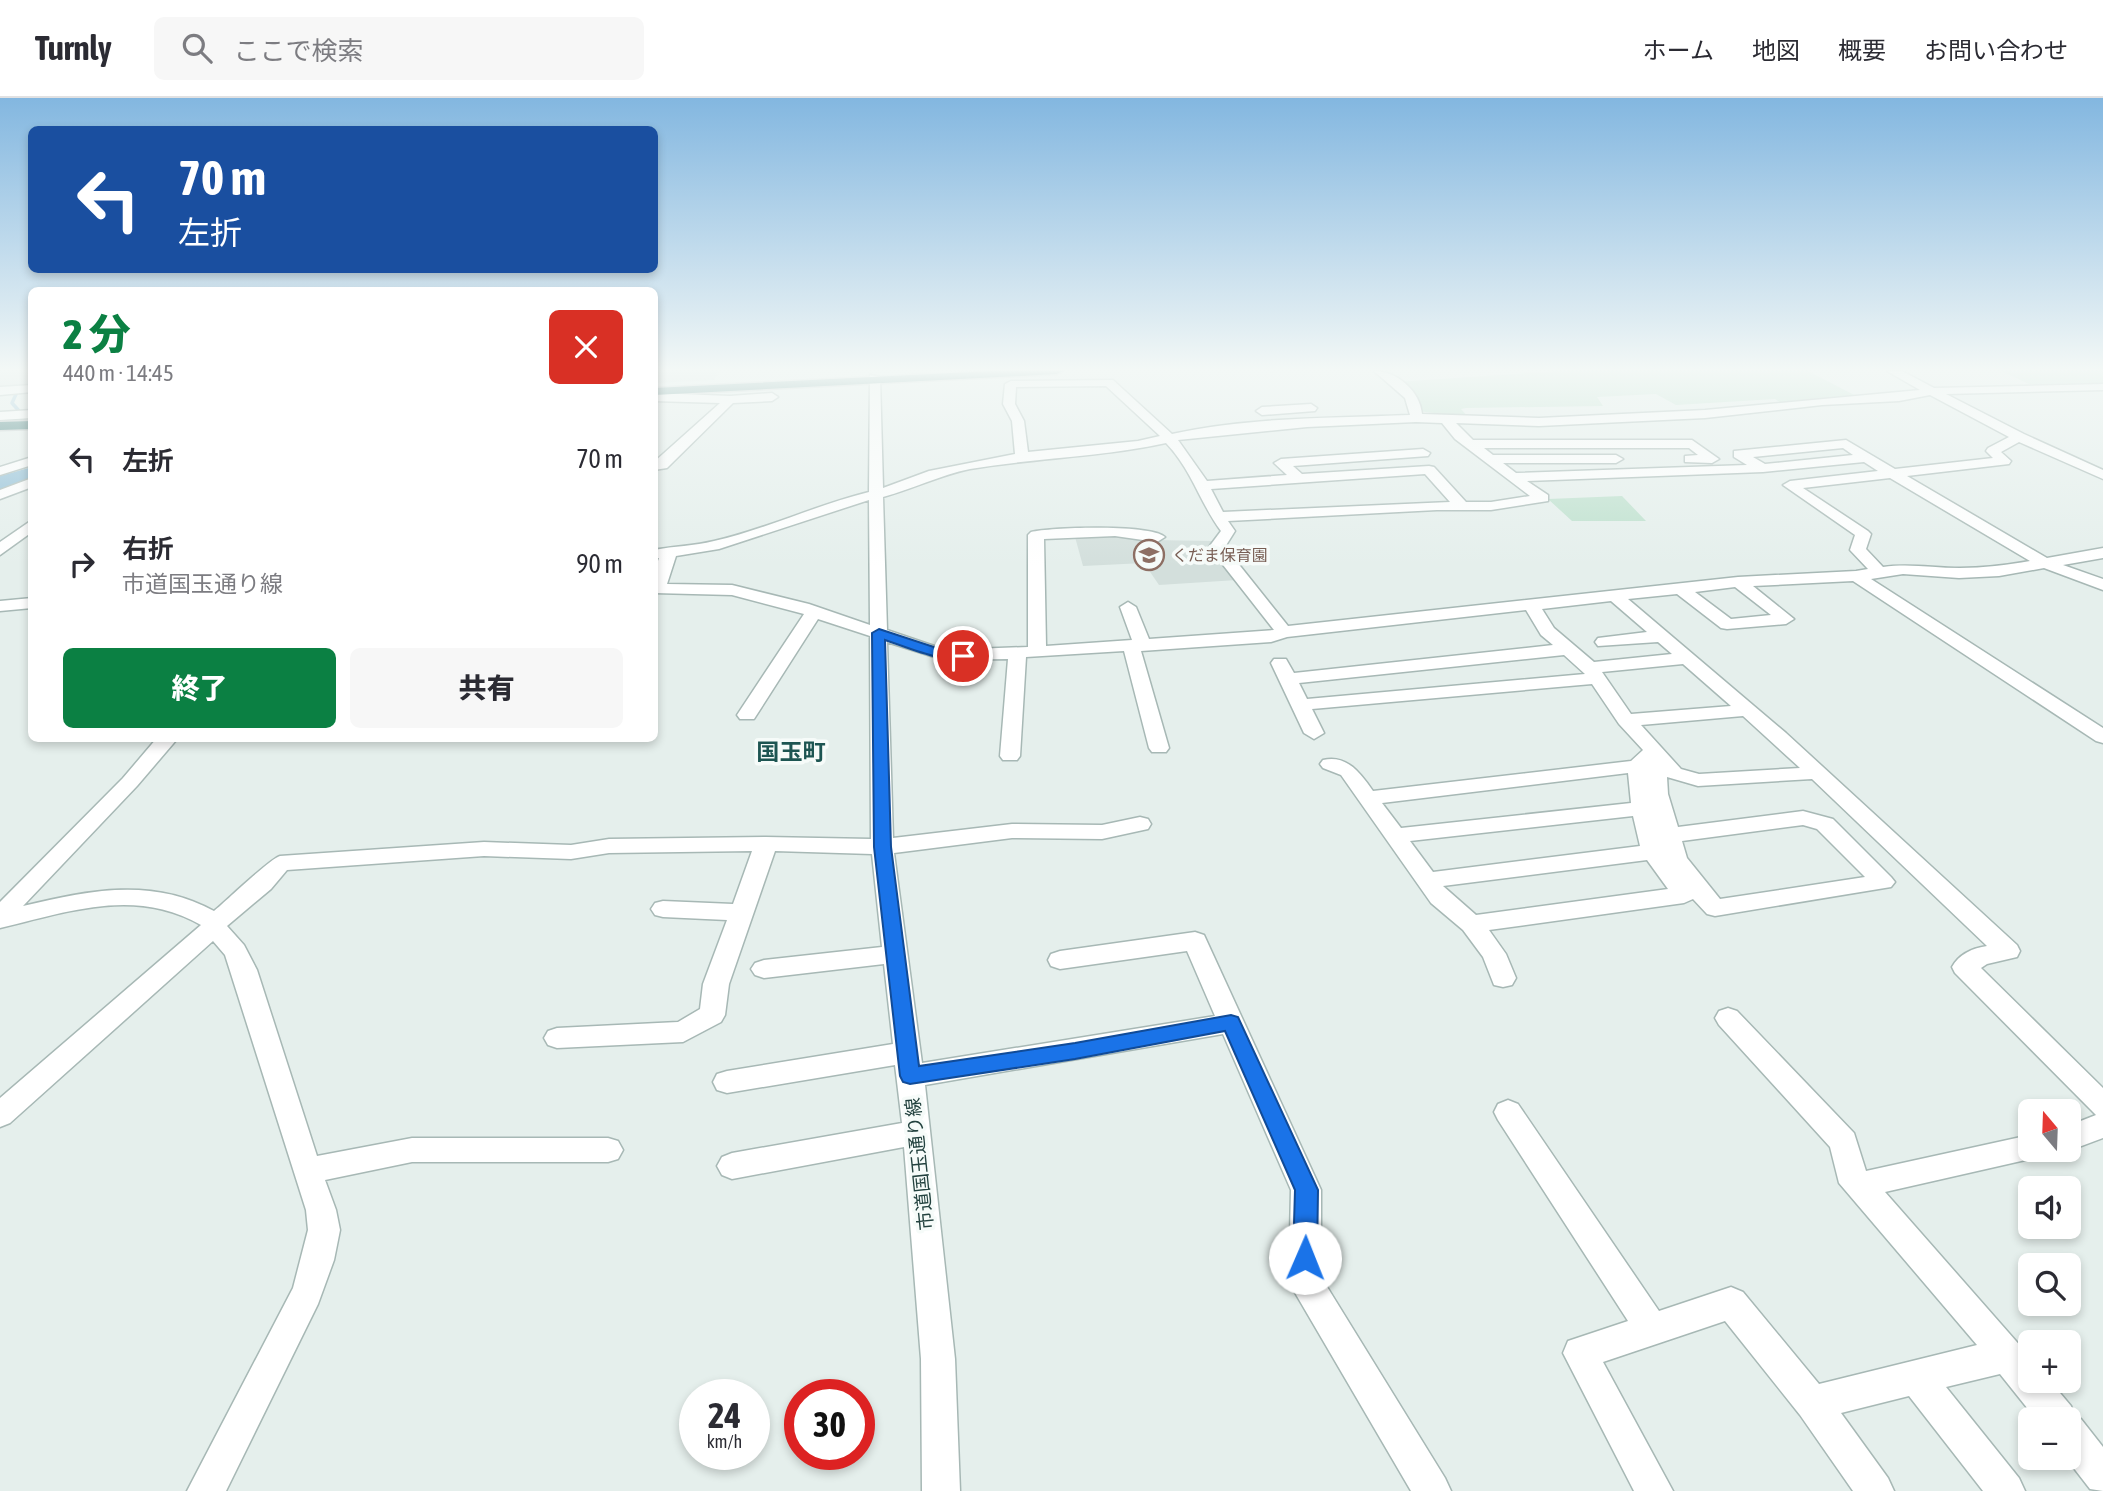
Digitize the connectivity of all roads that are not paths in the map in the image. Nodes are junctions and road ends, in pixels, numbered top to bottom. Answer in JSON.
{"nodes":[{"id":1,"x":692,"y":436,"type":"edge"},
{"id":2,"x":875,"y":436,"type":"edge"},
{"id":3,"x":1020,"y":436,"type":"edge"},
{"id":4,"x":1168,"y":436,"type":"edge"},
{"id":5,"x":1179,"y":436,"type":"edge"},
{"id":6,"x":1463,"y":436,"type":"edge"},
{"id":7,"x":2019,"y":437,"type":"joint"},
{"id":8,"x":1170,"y":438,"type":"junction"},
{"id":9,"x":1471,"y":444,"type":"junction"},
{"id":10,"x":1423,"y":453,"type":"dead end"},
{"id":11,"x":1022,"y":457,"type":"junction"},
{"id":12,"x":1359,"y":457,"type":"junction"},
{"id":13,"x":1866,"y":458,"type":"junction"},
{"id":14,"x":1490,"y":459,"type":"junction"},
{"id":15,"x":1679,"y":459,"type":"junction"},
{"id":16,"x":28,"y":462,"type":"edge"},
{"id":17,"x":658,"y":466,"type":"edge"},
{"id":18,"x":1763,"y":468,"type":"junction"},
{"id":19,"x":1444,"y":469,"type":"dead end"},
{"id":20,"x":1429,"y":470,"type":"junction"},
{"id":21,"x":0,"y":471,"type":"edge"},
{"id":22,"x":1696,"y":471,"type":"junction"},
{"id":23,"x":1893,"y":472,"type":"junction"},
{"id":24,"x":1378,"y":473,"type":"junction"},
{"id":25,"x":2103,"y":475,"type":"edge"},
{"id":26,"x":1297,"y":477,"type":"junction"},
{"id":27,"x":1513,"y":477,"type":"junction"},
{"id":28,"x":28,"y":484,"type":"edge"},
{"id":29,"x":1200,"y":486,"type":"junction"},
{"id":30,"x":876,"y":494,"type":"junction"},
{"id":31,"x":0,"y":495,"type":"edge"},
{"id":32,"x":1463,"y":507,"type":"junction"},
{"id":33,"x":1216,"y":517,"type":"junction"},
{"id":34,"x":28,"y":527,"type":"edge"},
{"id":35,"x":1157,"y":537,"type":"dead end"},
{"id":36,"x":0,"y":550,"type":"edge"},
{"id":37,"x":2103,"y":553,"type":"edge"},
{"id":38,"x":662,"y":554,"type":"edge"},
{"id":39,"x":2045,"y":563,"type":"junction"},
{"id":40,"x":1878,"y":571,"type":"junction"},
{"id":41,"x":1856,"y":576,"type":"junction"},
{"id":42,"x":658,"y":582,"type":"edge"},
{"id":43,"x":1738,"y":582,"type":"junction"},
{"id":44,"x":2103,"y":585,"type":"edge"},
{"id":45,"x":1680,"y":588,"type":"junction"},
{"id":46,"x":658,"y":589,"type":"edge"},
{"id":47,"x":1616,"y":597,"type":"junction"},
{"id":48,"x":28,"y":603,"type":"edge"},
{"id":49,"x":1531,"y":605,"type":"junction"},
{"id":50,"x":0,"y":606,"type":"edge"},
{"id":51,"x":1128,"y":607,"type":"dead end"},
{"id":52,"x":814,"y":612,"type":"junction"},
{"id":53,"x":1284,"y":632,"type":"junction"},
{"id":54,"x":879,"y":633,"type":"junction"},
{"id":55,"x":1663,"y":636,"type":"junction"},
{"id":56,"x":1604,"y":642,"type":"dead end"},
{"id":57,"x":1137,"y":646,"type":"junction"},
{"id":58,"x":1568,"y":649,"type":"junction"},
{"id":59,"x":1037,"y":652,"type":"junction"},
{"id":60,"x":1017,"y":653,"type":"junction"},
{"id":61,"x":1690,"y":658,"type":"junction"},
{"id":62,"x":1593,"y":673,"type":"junction"},
{"id":63,"x":1299,"y":705,"type":"junction"},
{"id":64,"x":1748,"y":710,"type":"junction"},
{"id":65,"x":747,"y":715,"type":"dead end"},
{"id":66,"x":1626,"y":720,"type":"junction"},
{"id":67,"x":1314,"y":733,"type":"dead end"},
{"id":68,"x":2101,"y":734,"type":"edge"},
{"id":69,"x":165,"y":742,"type":"edge"},
{"id":70,"x":1159,"y":748,"type":"dead end"},
{"id":71,"x":1010,"y":756,"type":"dead end"},
{"id":72,"x":1658,"y":756,"type":"junction"},
{"id":73,"x":1330,"y":764,"type":"dead end"},
{"id":74,"x":1637,"y":766,"type":"junction"},
{"id":75,"x":1817,"y":773,"type":"junction"},
{"id":76,"x":1369,"y":798,"type":"junction"},
{"id":77,"x":1642,"y":808,"type":"junction"},
{"id":78,"x":1140,"y":824,"type":"dead end"},
{"id":79,"x":1671,"y":835,"type":"junction"},
{"id":80,"x":1396,"y":836,"type":"junction"},
{"id":81,"x":766,"y":844,"type":"junction"},
{"id":82,"x":882,"y":847,"type":"junction"},
{"id":83,"x":1653,"y":852,"type":"junction"},
{"id":84,"x":1428,"y":880,"type":"junction"},
{"id":85,"x":663,"y":909,"type":"dead end"},
{"id":86,"x":742,"y":913,"type":"junction"},
{"id":87,"x":0,"y":918,"type":"edge"},
{"id":88,"x":1471,"y":924,"type":"junction"},
{"id":89,"x":215,"y":925,"type":"junction"},
{"id":90,"x":895,"y":954,"type":"junction"},
{"id":91,"x":1060,"y":960,"type":"dead end"},
{"id":92,"x":764,"y":969,"type":"dead end"},
{"id":93,"x":1503,"y":978,"type":"dead end"},
{"id":94,"x":1728,"y":1018,"type":"dead end"},
{"id":95,"x":1231,"y":1023,"type":"junction"},
{"id":96,"x":557,"y":1038,"type":"dead end"},
{"id":97,"x":909,"y":1064,"type":"junction"},
{"id":98,"x":727,"y":1082,"type":"dead end"},
{"id":99,"x":2103,"y":1106,"type":"edge"},
{"id":100,"x":1508,"y":1112,"type":"dead end"},
{"id":101,"x":0,"y":1115,"type":"edge"},
{"id":102,"x":2103,"y":1125,"type":"edge"},
{"id":103,"x":917,"y":1132,"type":"junction"},
{"id":104,"x":2081,"y":1134,"type":"edge"},
{"id":105,"x":608,"y":1150,"type":"dead end"},
{"id":106,"x":2018,"y":1150,"type":"edge"},
{"id":107,"x":732,"y":1166,"type":"dead end"},
{"id":108,"x":308,"y":1171,"type":"junction"},
{"id":109,"x":1860,"y":1185,"type":"junction"},
{"id":110,"x":1652,"y":1329,"type":"junction"},
{"id":111,"x":2007,"y":1355,"type":"junction"},
{"id":112,"x":1916,"y":1378,"type":"junction"},
{"id":113,"x":1812,"y":1403,"type":"junction"},
{"id":114,"x":2048,"y":1407,"type":"edge"},
{"id":115,"x":2081,"y":1447,"type":"edge"},
{"id":116,"x":2101,"y":1470,"type":"edge"},
{"id":117,"x":206,"y":1491,"type":"edge"},
{"id":118,"x":941,"y":1491,"type":"edge"},
{"id":119,"x":1432,"y":1491,"type":"edge"},
{"id":120,"x":1654,"y":1491,"type":"edge"},
{"id":121,"x":1875,"y":1491,"type":"edge"},
{"id":122,"x":2006,"y":1491,"type":"edge"}],
"edges":[{"from":1,"to":17,"type":"street"},
{"from":2,"to":30,"type":"street","name":"市道国玉通り線"},
{"from":3,"to":11,"type":"street"},
{"from":4,"to":8,"type":"street"},
{"from":5,"to":8,"type":"street"},
{"from":6,"to":9,"type":"street"},
{"from":7,"to":23,"type":"street"},
{"from":7,"to":25,"type":"street"},
{"from":8,"to":11,"type":"street"},
{"from":8,"to":29,"type":"street"},
{"from":9,"to":14,"type":"street"},
{"from":9,"to":15,"type":"street"},
{"from":10,"to":12,"type":"street"},
{"from":11,"to":30,"type":"street"},
{"from":12,"to":24,"type":"street"},
{"from":12,"to":26,"type":"street"},
{"from":13,"to":18,"type":"street"},
{"from":13,"to":18,"type":"street"},
{"from":13,"to":23,"type":"street"},
{"from":14,"to":15,"type":"street"},
{"from":14,"to":27,"type":"street"},
{"from":15,"to":22,"type":"street"},
{"from":16,"to":21,"type":"street"},
{"from":18,"to":22,"type":"street"},
{"from":19,"to":20,"type":"street"},
{"from":20,"to":24,"type":"street"},
{"from":20,"to":32,"type":"street"},
{"from":22,"to":27,"type":"street"},
{"from":23,"to":39,"type":"street"},
{"from":23,"to":40,"type":"street"},
{"from":24,"to":26,"type":"street"},
{"from":26,"to":29,"type":"street"},
{"from":27,"to":32,"type":"street"},
{"from":28,"to":31,"type":"street"},
{"from":29,"to":33,"type":"street"},
{"from":30,"to":38,"type":"street"},
{"from":30,"to":54,"type":"street","name":"市道国玉通り線"},
{"from":32,"to":33,"type":"street"},
{"from":33,"to":53,"type":"street"},
{"from":34,"to":36,"type":"street"},
{"from":35,"to":59,"type":"street"},
{"from":37,"to":39,"type":"street"},
{"from":38,"to":42,"type":"street"},
{"from":39,"to":40,"type":"street"},
{"from":39,"to":44,"type":"street"},
{"from":40,"to":41,"type":"street"},
{"from":41,"to":43,"type":"street"},
{"from":41,"to":68,"type":"street"},
{"from":43,"to":45,"type":"street"},
{"from":43,"to":45,"type":"street"},
{"from":45,"to":47,"type":"street"},
{"from":46,"to":52,"type":"street"},
{"from":47,"to":49,"type":"street"},
{"from":47,"to":55,"type":"street"},
{"from":48,"to":50,"type":"street"},
{"from":49,"to":53,"type":"street"},
{"from":49,"to":58,"type":"street"},
{"from":51,"to":57,"type":"street"},
{"from":52,"to":54,"type":"street"},
{"from":52,"to":65,"type":"street"},
{"from":53,"to":57,"type":"street"},
{"from":54,"to":60,"type":"street"},
{"from":54,"to":82,"type":"street","name":"市道国玉通り線"},
{"from":55,"to":56,"type":"street"},
{"from":55,"to":61,"type":"street"},
{"from":57,"to":59,"type":"street"},
{"from":57,"to":70,"type":"street"},
{"from":58,"to":62,"type":"street"},
{"from":58,"to":63,"type":"street"},
{"from":59,"to":60,"type":"street"},
{"from":60,"to":71,"type":"street"},
{"from":61,"to":62,"type":"street"},
{"from":61,"to":64,"type":"street"},
{"from":62,"to":63,"type":"street"},
{"from":62,"to":66,"type":"street"},
{"from":63,"to":67,"type":"street"},
{"from":64,"to":66,"type":"street"},
{"from":64,"to":75,"type":"street"},
{"from":66,"to":72,"type":"street"},
{"from":69,"to":87,"type":"street"},
{"from":72,"to":74,"type":"street"},
{"from":72,"to":75,"type":"street"},
{"from":72,"to":79,"type":"street"},
{"from":73,"to":76,"type":"street"},
{"from":74,"to":76,"type":"street"},
{"from":74,"to":77,"type":"street"},
{"from":75,"to":99,"type":"street"},
{"from":76,"to":80,"type":"street"},
{"from":77,"to":80,"type":"street"},
{"from":77,"to":83,"type":"street"},
{"from":78,"to":82,"type":"street"},
{"from":79,"to":79,"type":"street"},
{"from":80,"to":84,"type":"street"},
{"from":81,"to":82,"type":"street"},
{"from":81,"to":86,"type":"street"},
{"from":81,"to":89,"type":"street"},
{"from":82,"to":90,"type":"street","name":"市道国玉通り線"},
{"from":83,"to":84,"type":"street"},
{"from":83,"to":88,"type":"street"},
{"from":84,"to":88,"type":"street"},
{"from":85,"to":86,"type":"street"},
{"from":86,"to":96,"type":"street"},
{"from":87,"to":89,"type":"street"},
{"from":88,"to":93,"type":"street"},
{"from":89,"to":101,"type":"street"},
{"from":89,"to":108,"type":"street"},
{"from":90,"to":92,"type":"street"},
{"from":90,"to":97,"type":"street","name":"市道国玉通り線"},
{"from":91,"to":95,"type":"street"},
{"from":94,"to":109,"type":"street"},
{"from":95,"to":97,"type":"street"},
{"from":95,"to":119,"type":"street"},
{"from":97,"to":98,"type":"street"},
{"from":97,"to":103,"type":"street","name":"市道国玉通り線"},
{"from":100,"to":110,"type":"street"},
{"from":102,"to":104,"type":"street"},
{"from":103,"to":107,"type":"street"},
{"from":103,"to":118,"type":"street","name":"市道国玉通り線"},
{"from":105,"to":108,"type":"street"},
{"from":106,"to":109,"type":"street"},
{"from":108,"to":117,"type":"street"},
{"from":109,"to":111,"type":"street"},
{"from":110,"to":113,"type":"street"},
{"from":110,"to":120,"type":"street"},
{"from":111,"to":112,"type":"street"},
{"from":111,"to":114,"type":"street"},
{"from":112,"to":113,"type":"street"},
{"from":112,"to":122,"type":"street"},
{"from":113,"to":121,"type":"street"},
{"from":115,"to":116,"type":"street"}]}
